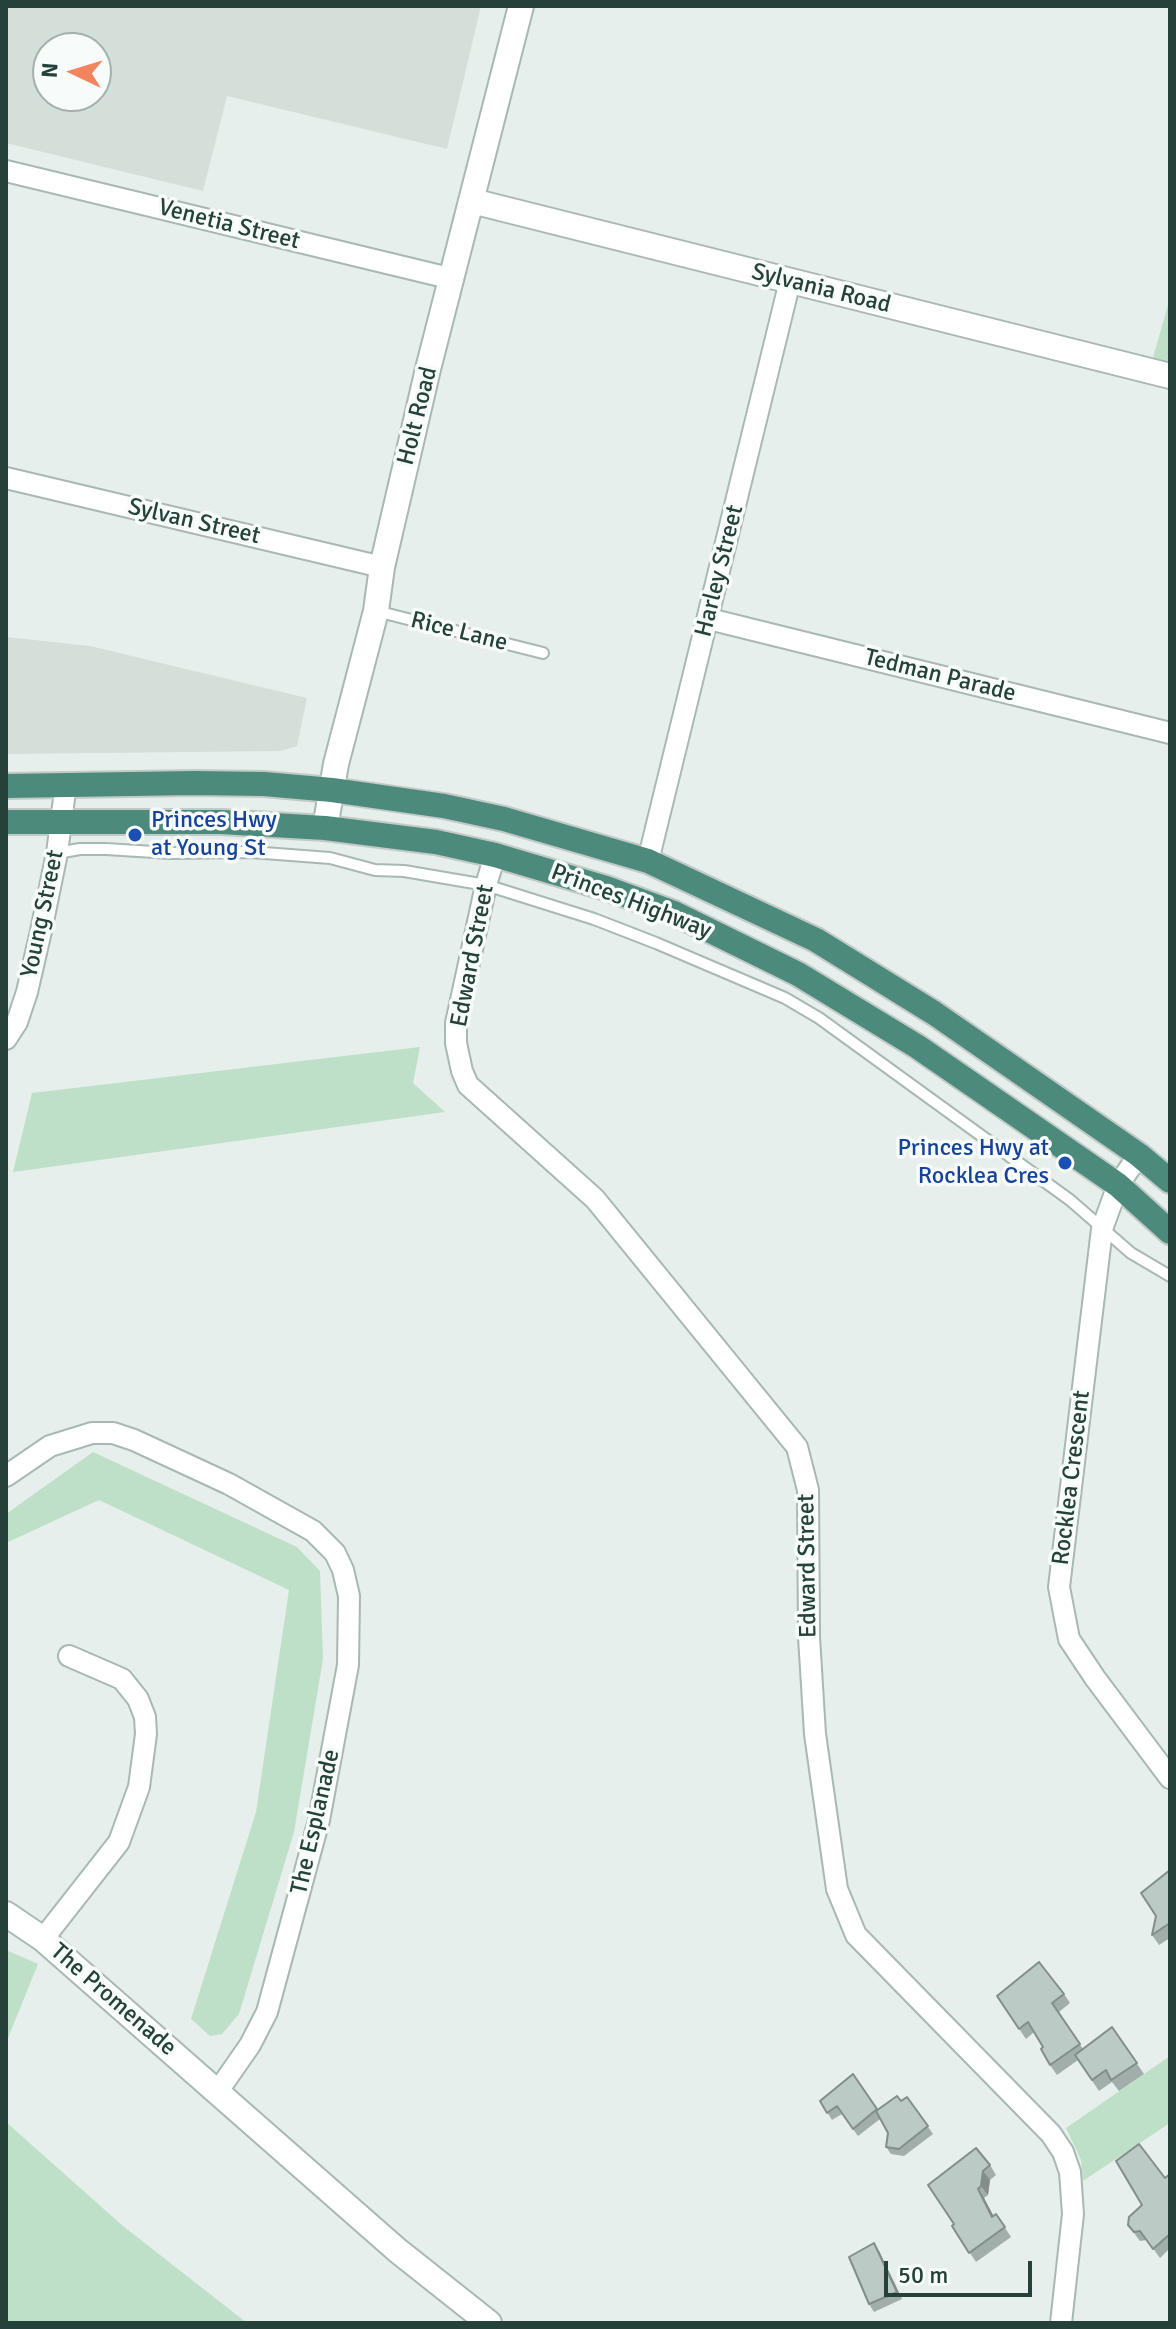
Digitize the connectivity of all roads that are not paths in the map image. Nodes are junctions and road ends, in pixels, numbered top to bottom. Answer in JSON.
{"nodes":[{"id":1,"x":521,"y":6,"type":"edge"},
{"id":2,"x":6,"y":171,"type":"edge"},
{"id":3,"x":472,"y":201,"type":"junction"},
{"id":4,"x":453,"y":279,"type":"junction"},
{"id":5,"x":790,"y":281,"type":"junction"},
{"id":6,"x":1170,"y":376,"type":"edge"},
{"id":7,"x":6,"y":478,"type":"edge"},
{"id":8,"x":382,"y":567,"type":"junction"},
{"id":9,"x":376,"y":611,"type":"junction"},
{"id":10,"x":709,"y":619,"type":"junction"},
{"id":11,"x":543,"y":653,"type":"dead end"},
{"id":12,"x":1170,"y":733,"type":"edge"},
{"id":13,"x":66,"y":783,"type":"junction"},
{"id":14,"x":6,"y":786,"type":"edge"},
{"id":15,"x":332,"y":790,"type":"junction"},
{"id":16,"x":6,"y":822,"type":"edge"},
{"id":17,"x":61,"y":822,"type":"junction"},
{"id":18,"x":325,"y":828,"type":"junction"},
{"id":19,"x":57,"y":853,"type":"junction"},
{"id":20,"x":495,"y":855,"type":"junction"},
{"id":21,"x":648,"y":861,"type":"junction"},
{"id":22,"x":486,"y":885,"type":"junction"},
{"id":23,"x":6,"y":1039,"type":"edge"},
{"id":24,"x":1139,"y":1155,"type":"junction"},
{"id":25,"x":1170,"y":1181,"type":"edge"},
{"id":26,"x":1118,"y":1185,"type":"junction"},
{"id":27,"x":1102,"y":1229,"type":"junction"},
{"id":28,"x":1170,"y":1232,"type":"edge"},
{"id":29,"x":1170,"y":1276,"type":"edge"},
{"id":30,"x":6,"y":1476,"type":"edge"},
{"id":31,"x":69,"y":1656,"type":"dead end"},
{"id":32,"x":1170,"y":1778,"type":"edge"},
{"id":33,"x":6,"y":1914,"type":"edge"},
{"id":34,"x":43,"y":1939,"type":"junction"},
{"id":35,"x":218,"y":2091,"type":"junction"},
{"id":36,"x":489,"y":2323,"type":"edge"},
{"id":37,"x":1061,"y":2323,"type":"edge"}],
"edges":[{"from":1,"to":3,"type":"street","name":"Holt Road"},
{"from":2,"to":4,"type":"street","name":"Venetia Street"},
{"from":3,"to":4,"type":"street","name":"Holt Road"},
{"from":3,"to":5,"type":"street","name":"Sylvania Road"},
{"from":4,"to":8,"type":"street","name":"Holt Road"},
{"from":5,"to":6,"type":"street","name":"Sylvania Road"},
{"from":5,"to":10,"type":"street","name":"Harley Street"},
{"from":7,"to":8,"type":"street","name":"Sylvan Street"},
{"from":8,"to":9,"type":"street","name":"Holt Road"},
{"from":9,"to":11,"type":"lane","name":"Rice Lane"},
{"from":9,"to":15,"type":"street","name":"Holt Road"},
{"from":10,"to":12,"type":"street","name":"Tedman Parade"},
{"from":10,"to":21,"type":"street","name":"Harley Street"},
{"from":13,"to":14,"type":"highway","name":"Princes Highway"},
{"from":13,"to":15,"type":"highway","name":"Princes Highway"},
{"from":13,"to":17,"type":"street","name":"Young Street"},
{"from":15,"to":18,"type":"street","name":"Holt Road"},
{"from":15,"to":21,"type":"highway","name":"Princes Highway"},
{"from":16,"to":17,"type":"highway","name":"Princes Highway"},
{"from":17,"to":18,"type":"highway","name":"Princes Highway"},
{"from":17,"to":19,"type":"street","name":"Young Street"},
{"from":18,"to":20,"type":"highway","name":"Princes Highway"},
{"from":19,"to":22,"type":"lane","name":"Princes Highway"},
{"from":19,"to":23,"type":"street","name":"Young Street"},
{"from":20,"to":22,"type":"street","name":"Edward Street"},
{"from":20,"to":26,"type":"highway","name":"Princes Highway"},
{"from":21,"to":24,"type":"highway","name":"Princes Highway"},
{"from":22,"to":27,"type":"lane","name":"Princes Highway"},
{"from":22,"to":37,"type":"street","name":"Edward Street"},
{"from":24,"to":25,"type":"highway","name":"Princes Highway"},
{"from":24,"to":26,"type":"street","name":"Rocklea Crescent"},
{"from":26,"to":27,"type":"street","name":"Rocklea Crescent"},
{"from":26,"to":28,"type":"highway","name":"Princes Highway"},
{"from":27,"to":29,"type":"lane","name":"Princes Highway"},
{"from":27,"to":32,"type":"street","name":"Rocklea Crescent"},
{"from":30,"to":35,"type":"street","name":"The Esplanade"},
{"from":31,"to":34,"type":"street"},
{"from":33,"to":34,"type":"street","name":"The Promenade"},
{"from":34,"to":35,"type":"street","name":"The Promenade"},
{"from":35,"to":36,"type":"street"}]}
